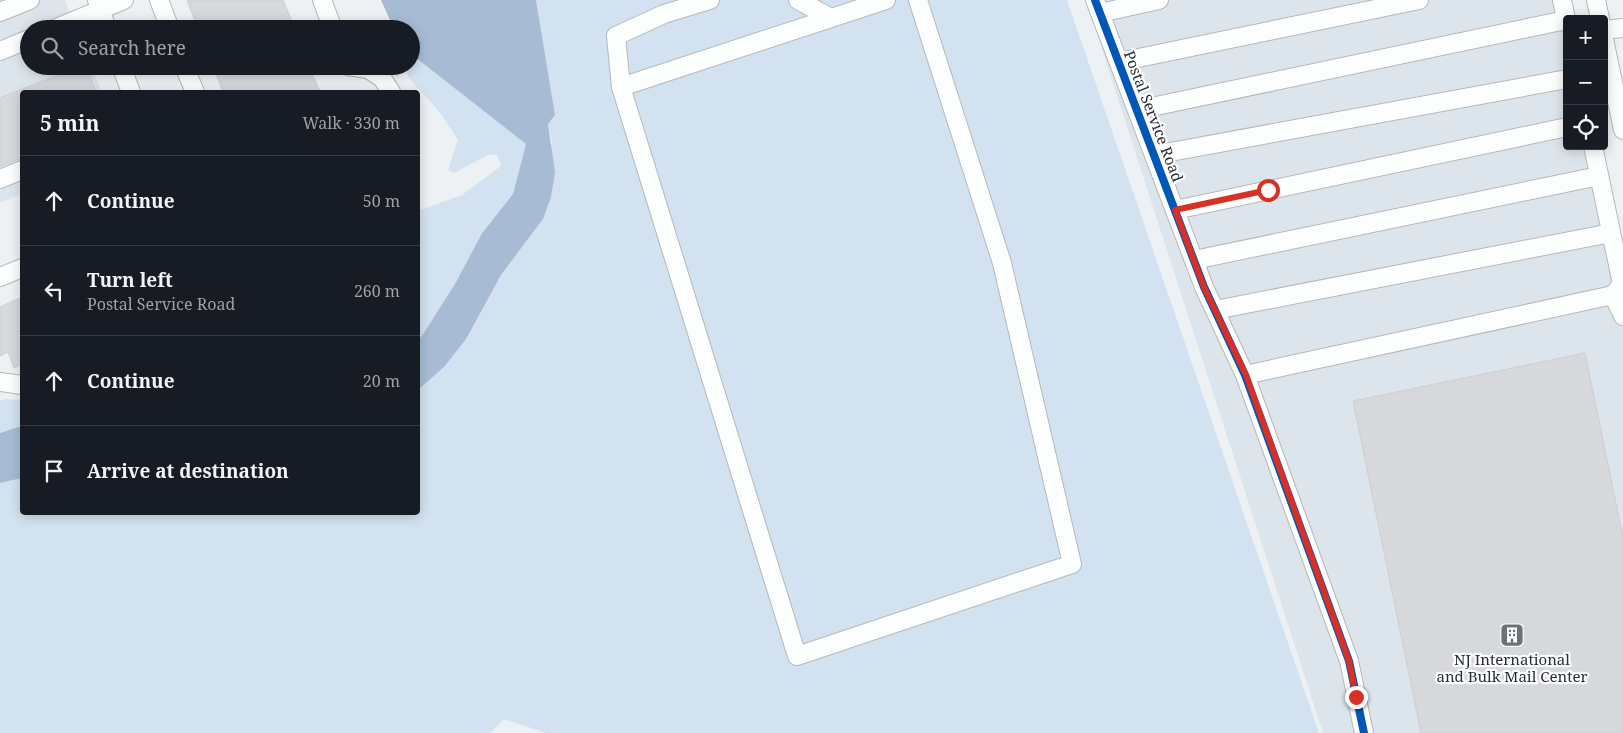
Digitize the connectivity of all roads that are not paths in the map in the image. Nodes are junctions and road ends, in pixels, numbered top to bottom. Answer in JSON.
{"nodes":[{"id":1,"x":30,"y":0,"type":"edge"},
{"id":2,"x":124,"y":0,"type":"edge"},
{"id":3,"x":158,"y":0,"type":"edge"},
{"id":4,"x":322,"y":0,"type":"edge"},
{"id":5,"x":710,"y":0,"type":"edge"},
{"id":6,"x":798,"y":0,"type":"edge"},
{"id":7,"x":886,"y":0,"type":"edge"},
{"id":8,"x":918,"y":0,"type":"edge"},
{"id":9,"x":1159,"y":0,"type":"edge"},
{"id":10,"x":1419,"y":0,"type":"edge"},
{"id":11,"x":1562,"y":0,"type":"edge"},
{"id":12,"x":1596,"y":0,"type":"edge"},
{"id":13,"x":98,"y":5,"type":"edge"},
{"id":14,"x":1097,"y":6,"type":"edge"},
{"id":15,"x":0,"y":12,"type":"edge"},
{"id":16,"x":1565,"y":15,"type":"edge"},
{"id":17,"x":1599,"y":15,"type":"edge"},
{"id":18,"x":831,"y":18,"type":"junction"},
{"id":19,"x":70,"y":20,"type":"edge"},
{"id":20,"x":104,"y":20,"type":"edge"},
{"id":21,"x":166,"y":20,"type":"edge"},
{"id":22,"x":330,"y":20,"type":"edge"},
{"id":23,"x":1563,"y":23,"type":"edge"},
{"id":24,"x":1623,"y":28,"type":"edge"},
{"id":25,"x":1608,"y":30,"type":"edge"},
{"id":26,"x":20,"y":44,"type":"edge"},
{"id":27,"x":0,"y":52,"type":"edge"},
{"id":28,"x":1608,"y":58,"type":"edge"},
{"id":29,"x":1119,"y":62,"type":"junction"},
{"id":30,"x":124,"y":75,"type":"edge"},
{"id":31,"x":188,"y":75,"type":"edge"},
{"id":32,"x":377,"y":75,"type":"edge"},
{"id":33,"x":1563,"y":80,"type":"edge"},
{"id":34,"x":621,"y":87,"type":"junction"},
{"id":35,"x":130,"y":90,"type":"edge"},
{"id":36,"x":194,"y":90,"type":"edge"},
{"id":37,"x":390,"y":90,"type":"edge"},
{"id":38,"x":1137,"y":110,"type":"junction"},
{"id":39,"x":1563,"y":128,"type":"edge"},
{"id":40,"x":1623,"y":130,"type":"edge"},
{"id":41,"x":1594,"y":150,"type":"edge"},
{"id":42,"x":1154,"y":155,"type":"junction"},
{"id":43,"x":20,"y":171,"type":"edge"},
{"id":44,"x":1599,"y":176,"type":"junction"},
{"id":45,"x":0,"y":179,"type":"edge"},
{"id":46,"x":1175,"y":210,"type":"junction"},
{"id":47,"x":1612,"y":233,"type":"junction"},
{"id":48,"x":1194,"y":260,"type":"junction"},
{"id":49,"x":20,"y":269,"type":"edge"},
{"id":50,"x":0,"y":277,"type":"edge"},
{"id":51,"x":1613,"y":295,"type":"junction"},
{"id":52,"x":1215,"y":310,"type":"junction"},
{"id":53,"x":1623,"y":316,"type":"edge"},
{"id":54,"x":1246,"y":375,"type":"junction"},
{"id":55,"x":0,"y":382,"type":"edge"},
{"id":56,"x":20,"y":385,"type":"edge"},
{"id":57,"x":1364,"y":733,"type":"edge"}],
"edges":[{"from":1,"to":15,"type":"street"},
{"from":2,"to":13,"type":"street"},
{"from":3,"to":21,"type":"street"},
{"from":4,"to":22,"type":"street"},
{"from":5,"to":34,"type":"street"},
{"from":6,"to":18,"type":"street"},
{"from":7,"to":18,"type":"street"},
{"from":8,"to":34,"type":"street"},
{"from":9,"to":14,"type":"street"},
{"from":10,"to":29,"type":"street"},
{"from":11,"to":16,"type":"street"},
{"from":12,"to":17,"type":"street"},
{"from":13,"to":19,"type":"street"},
{"from":13,"to":20,"type":"street"},
{"from":14,"to":29,"type":"street","name":"Postal Service Road"},
{"from":18,"to":34,"type":"street"},
{"from":23,"to":38,"type":"street"},
{"from":24,"to":25,"type":"street"},
{"from":26,"to":27,"type":"street"},
{"from":28,"to":40,"type":"street"},
{"from":29,"to":38,"type":"street","name":"Postal Service Road"},
{"from":30,"to":35,"type":"street"},
{"from":31,"to":36,"type":"street"},
{"from":32,"to":37,"type":"street"},
{"from":33,"to":42,"type":"street"},
{"from":38,"to":42,"type":"street","name":"Postal Service Road"},
{"from":39,"to":46,"type":"street"},
{"from":41,"to":44,"type":"street"},
{"from":42,"to":46,"type":"street","name":"Postal Service Road"},
{"from":43,"to":45,"type":"street"},
{"from":44,"to":47,"type":"street"},
{"from":44,"to":48,"type":"street"},
{"from":46,"to":48,"type":"street","name":"Postal Service Road"},
{"from":47,"to":51,"type":"street"},
{"from":47,"to":52,"type":"street"},
{"from":48,"to":52,"type":"street","name":"Postal Service Road"},
{"from":49,"to":50,"type":"street"},
{"from":51,"to":53,"type":"street"},
{"from":51,"to":54,"type":"street"},
{"from":52,"to":54,"type":"street","name":"Postal Service Road"},
{"from":54,"to":57,"type":"street","name":"Postal Service Road"},
{"from":55,"to":56,"type":"street"}]}
